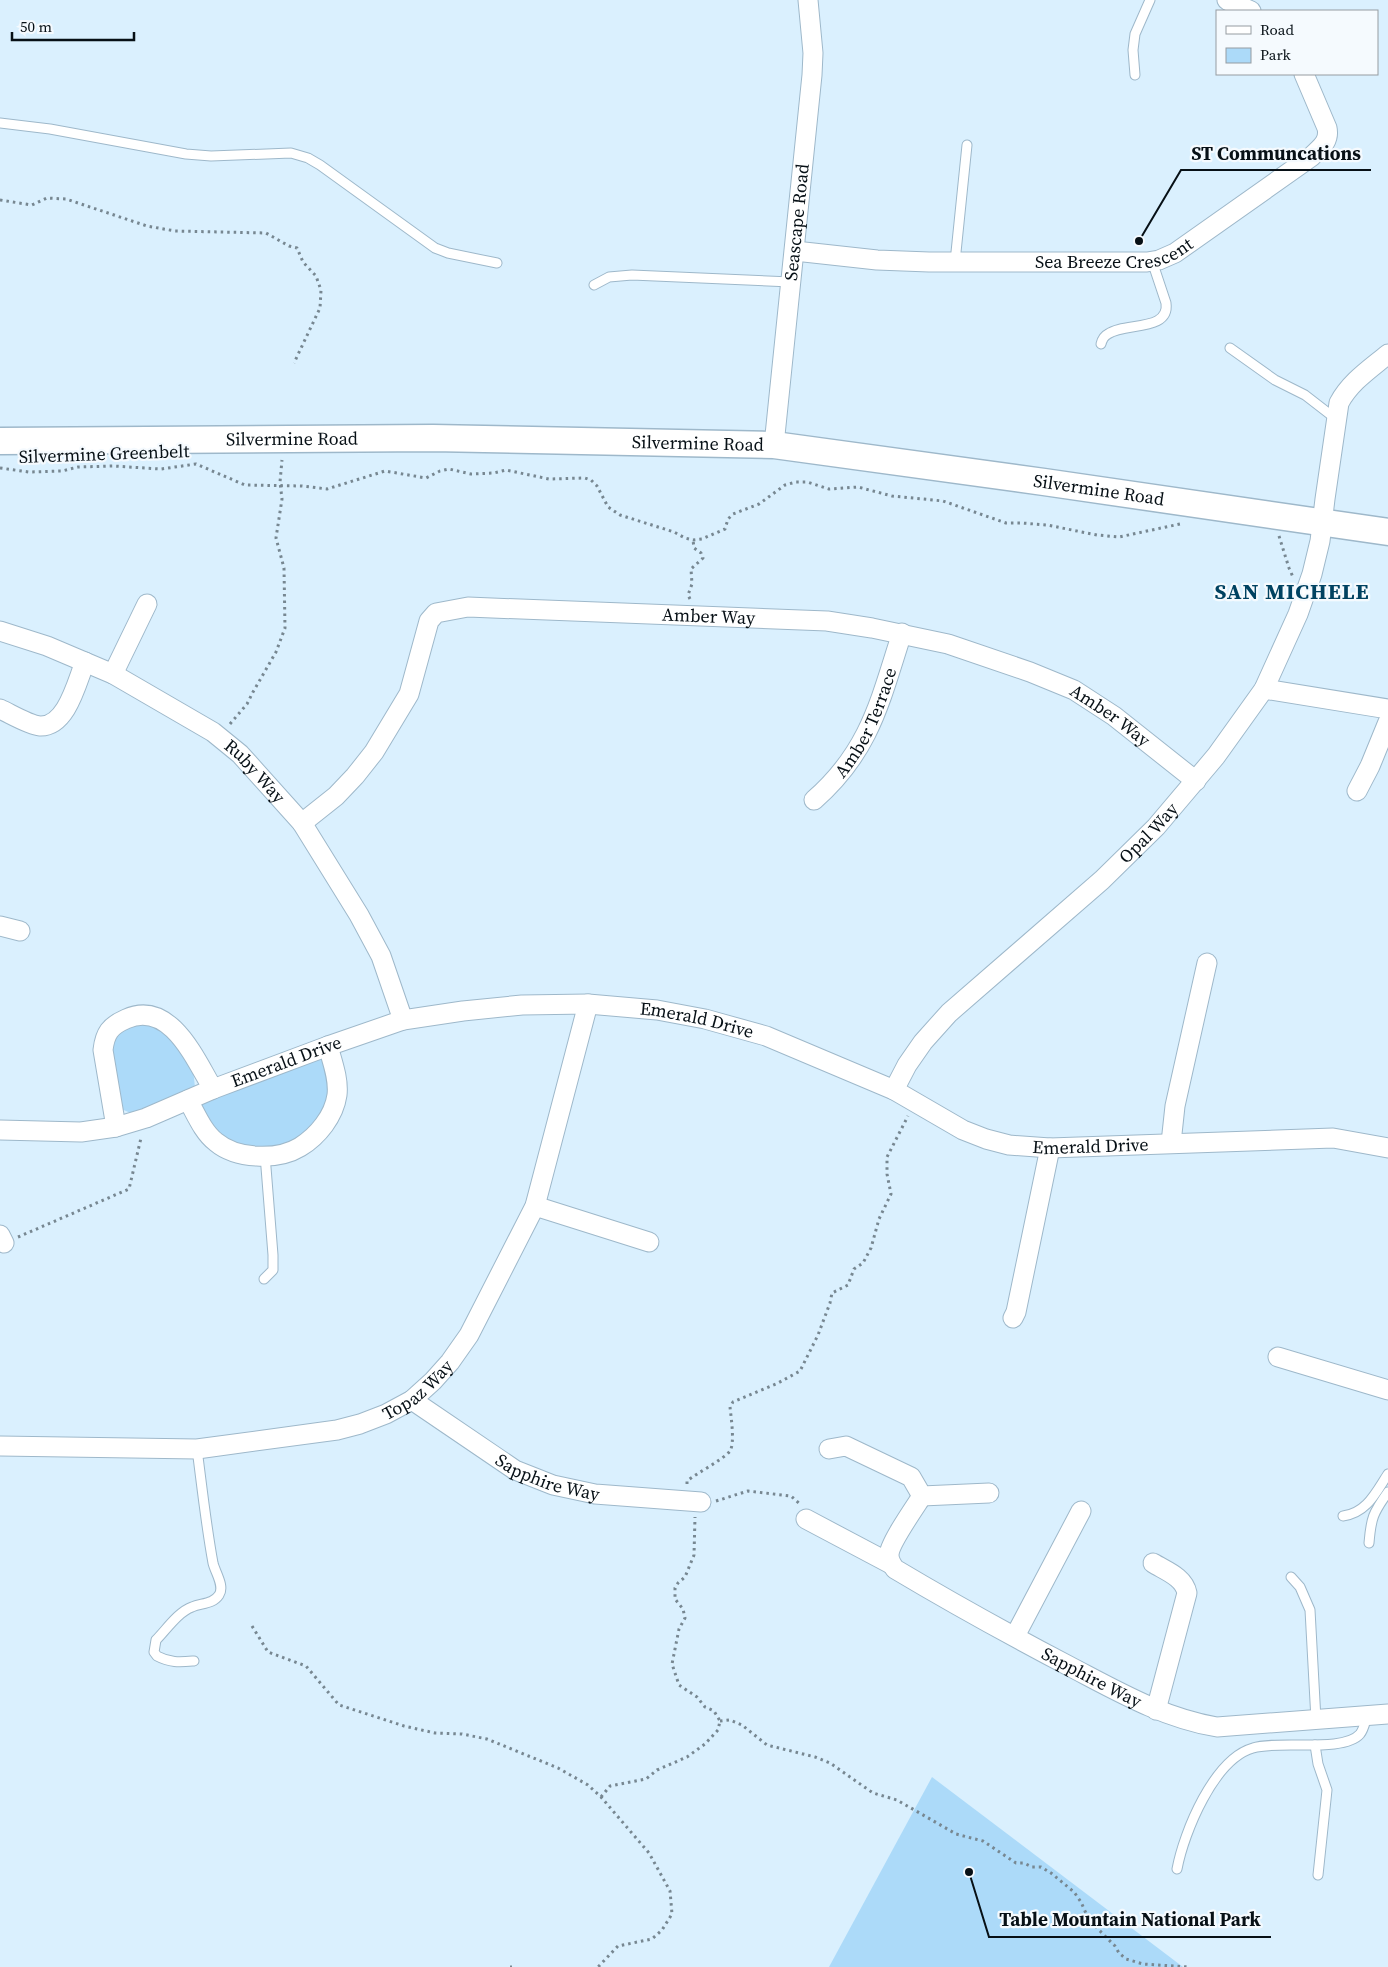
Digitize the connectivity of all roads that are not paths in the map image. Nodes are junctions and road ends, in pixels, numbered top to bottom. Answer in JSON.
{"nodes":[{"id":1,"x":808,"y":0,"type":"edge"},
{"id":2,"x":1150,"y":0,"type":"edge"},
{"id":3,"x":1227,"y":0,"type":"edge"},
{"id":4,"x":1249,"y":10,"type":"edge"},
{"id":5,"x":1135,"y":75,"type":"dead end"},
{"id":6,"x":1304,"y":75,"type":"edge"},
{"id":7,"x":0,"y":122,"type":"edge"},
{"id":8,"x":966,"y":145,"type":"dead end"},
{"id":9,"x":794,"y":251,"type":"junction"},
{"id":10,"x":955,"y":262,"type":"junction"},
{"id":11,"x":1152,"y":262,"type":"junction"},
{"id":12,"x":497,"y":263,"type":"dead end"},
{"id":13,"x":791,"y":282,"type":"junction"},
{"id":14,"x":594,"y":285,"type":"dead end"},
{"id":15,"x":1101,"y":344,"type":"dead end"},
{"id":16,"x":1230,"y":348,"type":"dead end"},
{"id":17,"x":1388,"y":354,"type":"edge"},
{"id":18,"x":1336,"y":419,"type":"junction"},
{"id":19,"x":0,"y":441,"type":"edge"},
{"id":20,"x":774,"y":445,"type":"junction"},
{"id":21,"x":1322,"y":523,"type":"junction"},
{"id":22,"x":1388,"y":532,"type":"edge"},
{"id":23,"x":148,"y":604,"type":"dead end"},
{"id":24,"x":0,"y":631,"type":"edge"},
{"id":25,"x":902,"y":634,"type":"junction"},
{"id":26,"x":85,"y":662,"type":"junction"},
{"id":27,"x":114,"y":674,"type":"junction"},
{"id":28,"x":1264,"y":689,"type":"junction"},
{"id":29,"x":0,"y":709,"type":"edge"},
{"id":30,"x":1388,"y":709,"type":"edge"},
{"id":31,"x":1388,"y":722,"type":"edge"},
{"id":32,"x":1196,"y":781,"type":"junction"},
{"id":33,"x":1357,"y":792,"type":"dead end"},
{"id":34,"x":814,"y":800,"type":"dead end"},
{"id":35,"x":302,"y":822,"type":"junction"},
{"id":36,"x":0,"y":926,"type":"edge"},
{"id":37,"x":20,"y":931,"type":"dead end"},
{"id":38,"x":1207,"y":963,"type":"dead end"},
{"id":39,"x":588,"y":1004,"type":"junction"},
{"id":40,"x":403,"y":1020,"type":"junction"},
{"id":41,"x":328,"y":1046,"type":"junction"},
{"id":42,"x":214,"y":1089,"type":"junction"},
{"id":43,"x":894,"y":1090,"type":"junction"},
{"id":44,"x":188,"y":1100,"type":"junction"},
{"id":45,"x":116,"y":1127,"type":"junction"},
{"id":46,"x":0,"y":1130,"type":"edge"},
{"id":47,"x":1171,"y":1143,"type":"junction"},
{"id":48,"x":1050,"y":1148,"type":"junction"},
{"id":49,"x":1388,"y":1148,"type":"edge"},
{"id":50,"x":266,"y":1156,"type":"junction"},
{"id":51,"x":535,"y":1206,"type":"junction"},
{"id":52,"x":649,"y":1242,"type":"dead end"},
{"id":53,"x":264,"y":1279,"type":"dead end"},
{"id":54,"x":1013,"y":1318,"type":"dead end"},
{"id":55,"x":1278,"y":1357,"type":"dead end"},
{"id":56,"x":1388,"y":1390,"type":"edge"},
{"id":57,"x":412,"y":1400,"type":"junction"},
{"id":58,"x":0,"y":1446,"type":"edge"},
{"id":59,"x":197,"y":1449,"type":"junction"},
{"id":60,"x":829,"y":1449,"type":"dead end"},
{"id":61,"x":1388,"y":1474,"type":"edge"},
{"id":62,"x":1388,"y":1492,"type":"edge"},
{"id":63,"x":989,"y":1493,"type":"dead end"},
{"id":64,"x":922,"y":1496,"type":"junction"},
{"id":65,"x":694,"y":1502,"type":"road end"},
{"id":66,"x":1081,"y":1511,"type":"dead end"},
{"id":67,"x":1343,"y":1516,"type":"dead end"},
{"id":68,"x":806,"y":1519,"type":"road end"},
{"id":69,"x":1369,"y":1543,"type":"dead end"},
{"id":70,"x":1153,"y":1563,"type":"dead end"},
{"id":71,"x":891,"y":1564,"type":"junction"},
{"id":72,"x":1291,"y":1577,"type":"dead end"},
{"id":73,"x":1014,"y":1636,"type":"junction"},
{"id":74,"x":194,"y":1661,"type":"dead end"},
{"id":75,"x":1156,"y":1710,"type":"junction"},
{"id":76,"x":1388,"y":1714,"type":"edge"},
{"id":77,"x":1367,"y":1716,"type":"junction"},
{"id":78,"x":1316,"y":1720,"type":"junction"},
{"id":79,"x":1315,"y":1745,"type":"junction"},
{"id":80,"x":1177,"y":1869,"type":"dead end"},
{"id":81,"x":1318,"y":1875,"type":"dead end"}],
"edges":[{"from":1,"to":9,"type":"street","name":"Seascape Road"},
{"from":2,"to":5,"type":"lane"},
{"from":3,"to":4,"type":"street"},
{"from":6,"to":11,"type":"street","name":"Sea Breeze Crescent"},
{"from":7,"to":12,"type":"lane"},
{"from":8,"to":10,"type":"lane"},
{"from":9,"to":10,"type":"street","name":"Sea Breeze Crescent"},
{"from":9,"to":13,"type":"street","name":"Seascape Road"},
{"from":10,"to":11,"type":"street","name":"Sea Breeze Crescent"},
{"from":11,"to":15,"type":"lane"},
{"from":13,"to":14,"type":"lane"},
{"from":13,"to":20,"type":"street","name":"Seascape Road"},
{"from":16,"to":18,"type":"lane"},
{"from":17,"to":18,"type":"street","name":"Opal Way"},
{"from":18,"to":21,"type":"street","name":"Opal Way"},
{"from":19,"to":20,"type":"street","name":"Silvermine Road"},
{"from":20,"to":21,"type":"street","name":"Silvermine Road"},
{"from":21,"to":22,"type":"street","name":"Silvermine Road"},
{"from":21,"to":28,"type":"street","name":"Opal Way"},
{"from":23,"to":27,"type":"street"},
{"from":24,"to":26,"type":"street","name":"Ruby Way"},
{"from":25,"to":32,"type":"street","name":"Amber Way"},
{"from":25,"to":34,"type":"street","name":"Amber Terrace"},
{"from":25,"to":35,"type":"street","name":"Amber Way"},
{"from":26,"to":27,"type":"street","name":"Ruby Way"},
{"from":26,"to":29,"type":"street"},
{"from":27,"to":35,"type":"street","name":"Ruby Way"},
{"from":28,"to":30,"type":"street"},
{"from":28,"to":32,"type":"street","name":"Opal Way"},
{"from":31,"to":33,"type":"street"},
{"from":32,"to":43,"type":"street","name":"Opal Way"},
{"from":35,"to":40,"type":"street","name":"Ruby Way"},
{"from":36,"to":37,"type":"street"},
{"from":38,"to":47,"type":"street"},
{"from":39,"to":40,"type":"street","name":"Emerald Drive"},
{"from":39,"to":43,"type":"street","name":"Emerald Drive"},
{"from":39,"to":51,"type":"street","name":"Topaz Way"},
{"from":40,"to":41,"type":"street","name":"Emerald Drive"},
{"from":41,"to":42,"type":"street","name":"Emerald Drive"},
{"from":41,"to":50,"type":"street"},
{"from":42,"to":44,"type":"street","name":"Emerald Drive"},
{"from":42,"to":45,"type":"street"},
{"from":43,"to":48,"type":"street","name":"Emerald Drive"},
{"from":44,"to":45,"type":"street","name":"Emerald Drive"},
{"from":44,"to":50,"type":"street"},
{"from":45,"to":46,"type":"street","name":"Emerald Drive"},
{"from":47,"to":48,"type":"street","name":"Emerald Drive"},
{"from":47,"to":49,"type":"street","name":"Emerald Drive"},
{"from":48,"to":54,"type":"street"},
{"from":50,"to":53,"type":"lane"},
{"from":51,"to":52,"type":"street"},
{"from":51,"to":57,"type":"street","name":"Topaz Way"},
{"from":55,"to":56,"type":"street"},
{"from":57,"to":59,"type":"street","name":"Topaz Way"},
{"from":57,"to":65,"type":"street","name":"Sapphire Way"},
{"from":58,"to":59,"type":"street","name":"Topaz Way"},
{"from":59,"to":74,"type":"lane"},
{"from":60,"to":64,"type":"street"},
{"from":61,"to":67,"type":"lane"},
{"from":62,"to":69,"type":"lane"},
{"from":63,"to":64,"type":"street"},
{"from":64,"to":71,"type":"street"},
{"from":66,"to":73,"type":"street"},
{"from":68,"to":71,"type":"street","name":"Sapphire Way"},
{"from":70,"to":75,"type":"street"},
{"from":71,"to":73,"type":"street","name":"Sapphire Way"},
{"from":72,"to":78,"type":"lane"},
{"from":73,"to":75,"type":"street","name":"Sapphire Way"},
{"from":75,"to":78,"type":"street","name":"Sapphire Way"},
{"from":76,"to":77,"type":"street","name":"Sapphire Way"},
{"from":77,"to":78,"type":"street","name":"Sapphire Way"},
{"from":77,"to":79,"type":"lane"},
{"from":79,"to":80,"type":"lane"},
{"from":79,"to":81,"type":"lane"}]}
